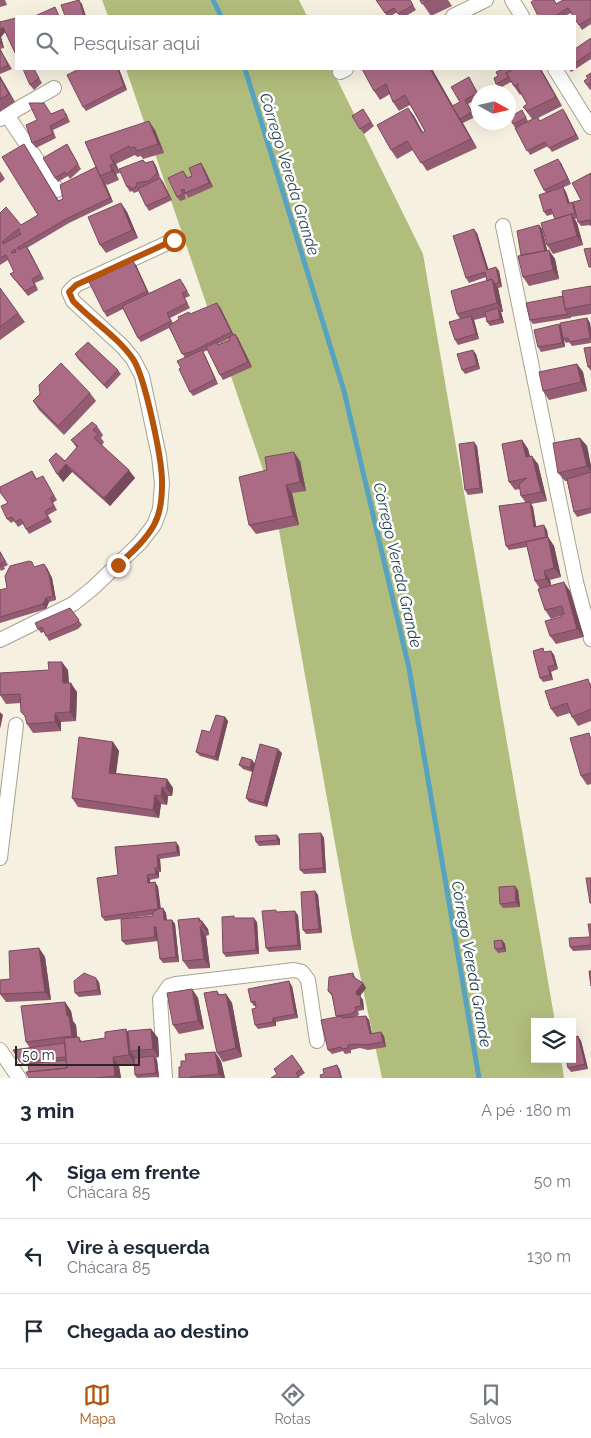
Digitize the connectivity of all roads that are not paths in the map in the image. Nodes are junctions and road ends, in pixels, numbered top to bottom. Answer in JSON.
{"nodes":[{"id":1,"x":486,"y":0,"type":"edge"},
{"id":2,"x":512,"y":0,"type":"edge"},
{"id":3,"x":455,"y":15,"type":"edge"},
{"id":4,"x":521,"y":15,"type":"edge"},
{"id":5,"x":556,"y":70,"type":"edge"},
{"id":6,"x":54,"y":88,"type":"dead end"},
{"id":7,"x":4,"y":117,"type":"edge"},
{"id":8,"x":591,"y":127,"type":"edge"},
{"id":9,"x":57,"y":190,"type":"dead end"},
{"id":10,"x":503,"y":226,"type":"dead end"},
{"id":11,"x":174,"y":240,"type":"dead end"},
{"id":12,"x":591,"y":639,"type":"edge"},
{"id":13,"x":0,"y":640,"type":"edge"},
{"id":14,"x":16,"y":725,"type":"dead end"},
{"id":15,"x":0,"y":858,"type":"edge"},
{"id":16,"x":316,"y":1041,"type":"dead end"},
{"id":17,"x":0,"y":1050,"type":"edge"},
{"id":18,"x":19,"y":1078,"type":"edge"},
{"id":19,"x":164,"y":1078,"type":"edge"}],
"edges":[{"from":1,"to":3,"type":"street"},
{"from":2,"to":4,"type":"street"},
{"from":5,"to":8,"type":"street"},
{"from":6,"to":7,"type":"street"},
{"from":7,"to":9,"type":"street"},
{"from":10,"to":12,"type":"street"},
{"from":11,"to":13,"type":"street"},
{"from":14,"to":15,"type":"street"},
{"from":16,"to":19,"type":"street"},
{"from":17,"to":18,"type":"street"}]}
